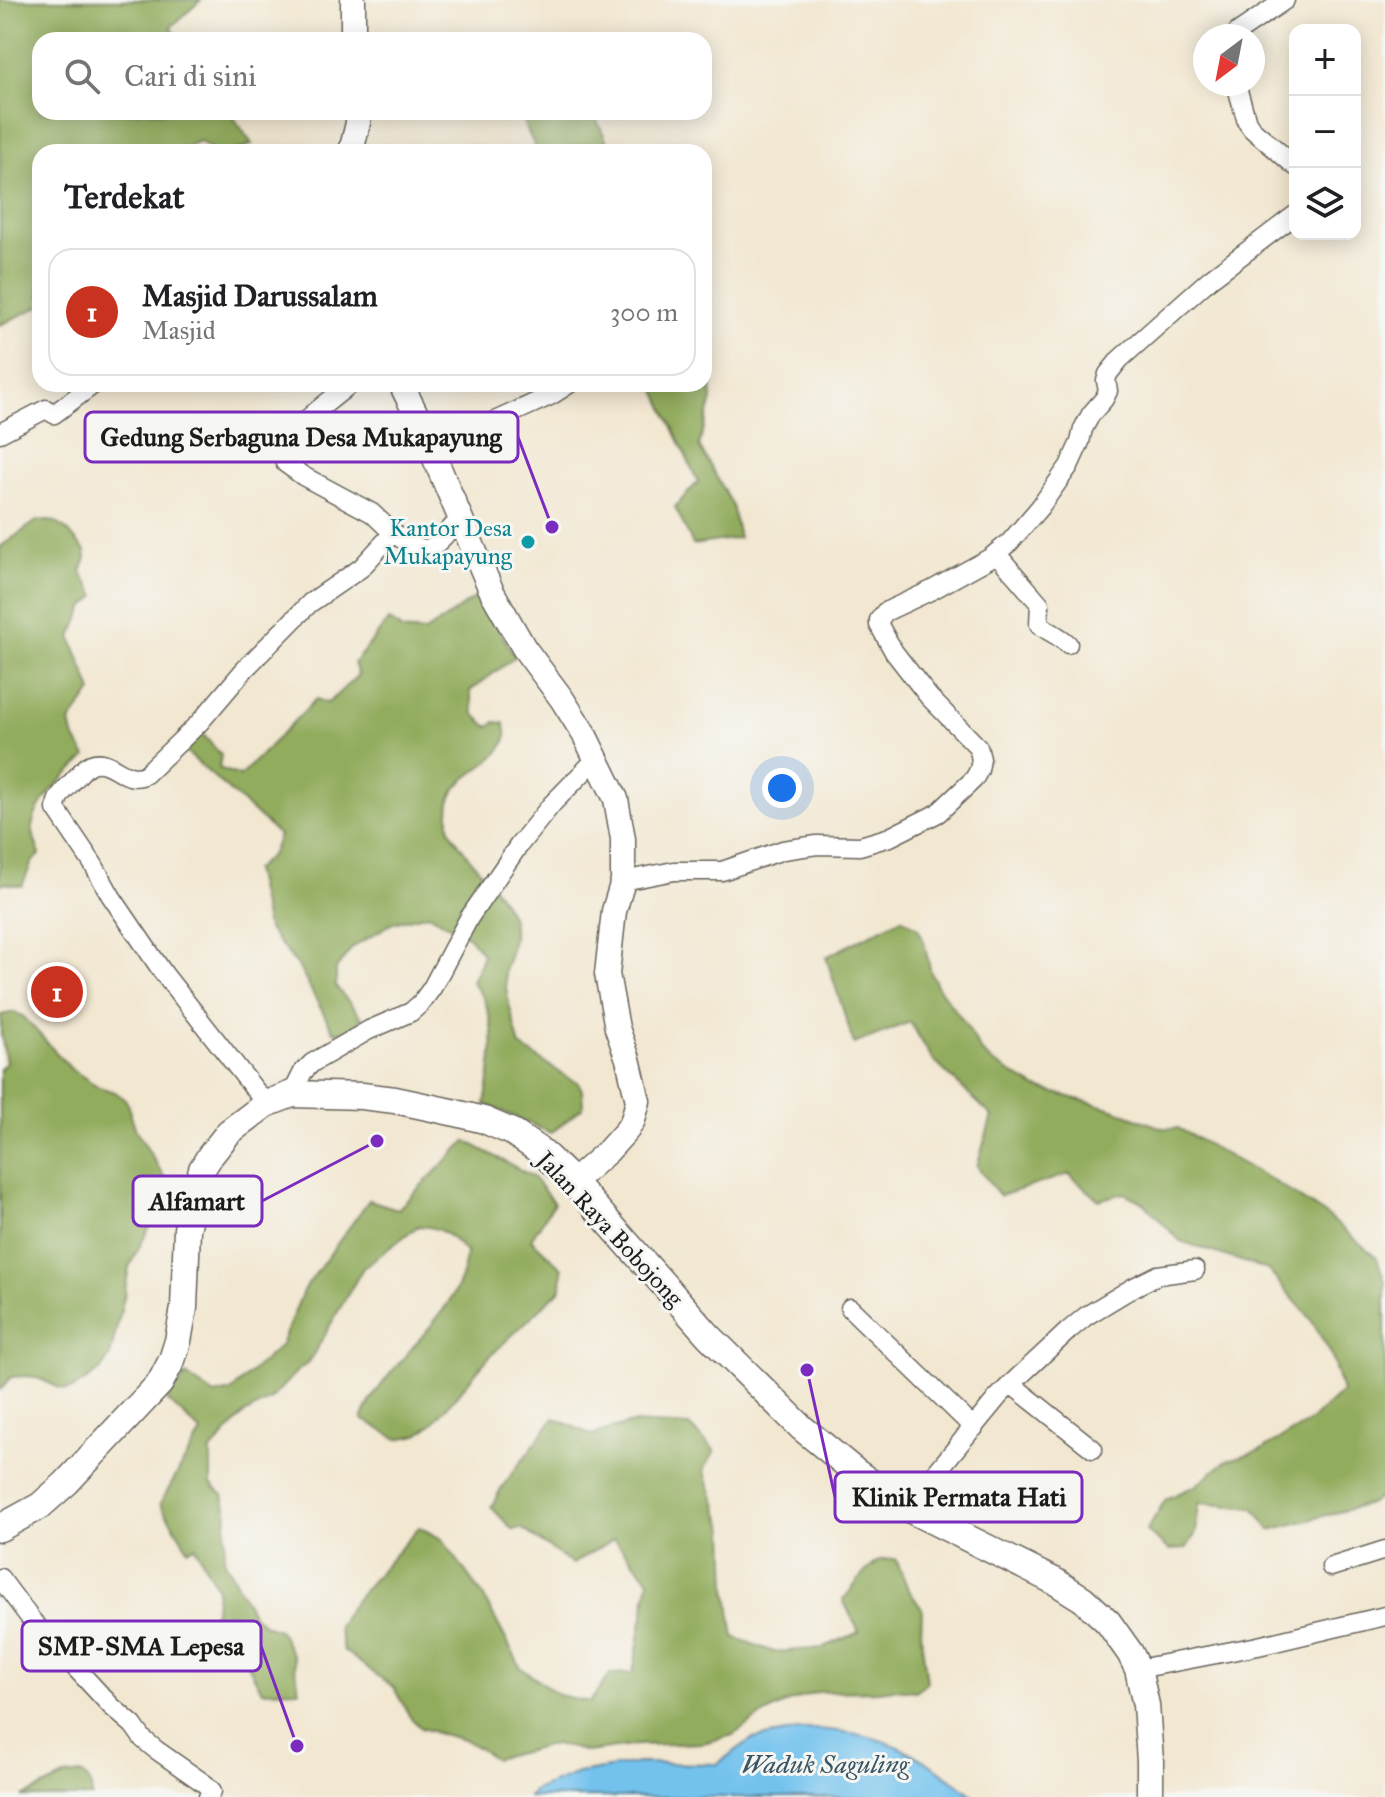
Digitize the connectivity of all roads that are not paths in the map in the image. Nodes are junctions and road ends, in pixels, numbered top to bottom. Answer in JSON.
{"nodes":[{"id":1,"x":353,"y":0,"type":"edge"},
{"id":2,"x":1285,"y":0,"type":"edge"},
{"id":3,"x":1250,"y":24,"type":"edge"},
{"id":4,"x":353,"y":32,"type":"edge"},
{"id":5,"x":1239,"y":96,"type":"edge"},
{"id":6,"x":358,"y":120,"type":"edge"},
{"id":7,"x":353,"y":144,"type":"edge"},
{"id":8,"x":1289,"y":161,"type":"edge"},
{"id":9,"x":1289,"y":220,"type":"edge"},
{"id":10,"x":83,"y":392,"type":"edge"},
{"id":11,"x":341,"y":392,"type":"edge"},
{"id":12,"x":405,"y":392,"type":"edge"},
{"id":13,"x":557,"y":392,"type":"edge"},
{"id":14,"x":0,"y":433,"type":"edge"},
{"id":15,"x":431,"y":450,"type":"junction"},
{"id":16,"x":460,"y":519,"type":"junction"},
{"id":17,"x":393,"y":533,"type":"junction"},
{"id":18,"x":996,"y":553,"type":"junction"},
{"id":19,"x":1068,"y":644,"type":"dead end"},
{"id":20,"x":597,"y":758,"type":"junction"},
{"id":21,"x":623,"y":881,"type":"junction"},
{"id":22,"x":292,"y":1094,"type":"junction"},
{"id":23,"x":266,"y":1104,"type":"junction"},
{"id":24,"x":573,"y":1182,"type":"junction"},
{"id":25,"x":1195,"y":1270,"type":"dead end"},
{"id":26,"x":850,"y":1308,"type":"dead end"},
{"id":27,"x":1011,"y":1384,"type":"junction"},
{"id":28,"x":974,"y":1428,"type":"junction"},
{"id":29,"x":1093,"y":1449,"type":"dead end"},
{"id":30,"x":907,"y":1508,"type":"junction"},
{"id":31,"x":0,"y":1528,"type":"edge"},
{"id":32,"x":1385,"y":1550,"type":"edge"},
{"id":33,"x":1331,"y":1567,"type":"dead end"},
{"id":34,"x":0,"y":1578,"type":"edge"},
{"id":35,"x":1385,"y":1616,"type":"edge"},
{"id":36,"x":1138,"y":1669,"type":"junction"},
{"id":37,"x":208,"y":1797,"type":"edge"},
{"id":38,"x":1150,"y":1797,"type":"edge"}],
"edges":[{"from":1,"to":4,"type":"street"},
{"from":2,"to":3,"type":"street"},
{"from":5,"to":8,"type":"street"},
{"from":6,"to":7,"type":"street"},
{"from":9,"to":18,"type":"street"},
{"from":10,"to":14,"type":"street"},
{"from":11,"to":17,"type":"street"},
{"from":12,"to":15,"type":"street"},
{"from":13,"to":15,"type":"street"},
{"from":15,"to":16,"type":"street"},
{"from":16,"to":17,"type":"street"},
{"from":16,"to":20,"type":"street"},
{"from":17,"to":23,"type":"street"},
{"from":18,"to":19,"type":"street"},
{"from":18,"to":21,"type":"street"},
{"from":20,"to":21,"type":"street"},
{"from":20,"to":22,"type":"street"},
{"from":21,"to":24,"type":"street"},
{"from":22,"to":23,"type":"main road","name":"Jalan Raya Bobojong"},
{"from":22,"to":24,"type":"main road","name":"Jalan Raya Bobojong"},
{"from":23,"to":31,"type":"main road","name":"Jalan Raya Bobojong"},
{"from":24,"to":30,"type":"main road","name":"Jalan Raya Bobojong"},
{"from":25,"to":27,"type":"street"},
{"from":26,"to":28,"type":"street"},
{"from":27,"to":28,"type":"street"},
{"from":27,"to":29,"type":"street"},
{"from":28,"to":30,"type":"street"},
{"from":30,"to":36,"type":"main road","name":"Jalan Raya Bobojong"},
{"from":32,"to":33,"type":"street"},
{"from":34,"to":37,"type":"street"},
{"from":35,"to":36,"type":"street"},
{"from":36,"to":38,"type":"main road","name":"Jalan Raya Bobojong"}]}
